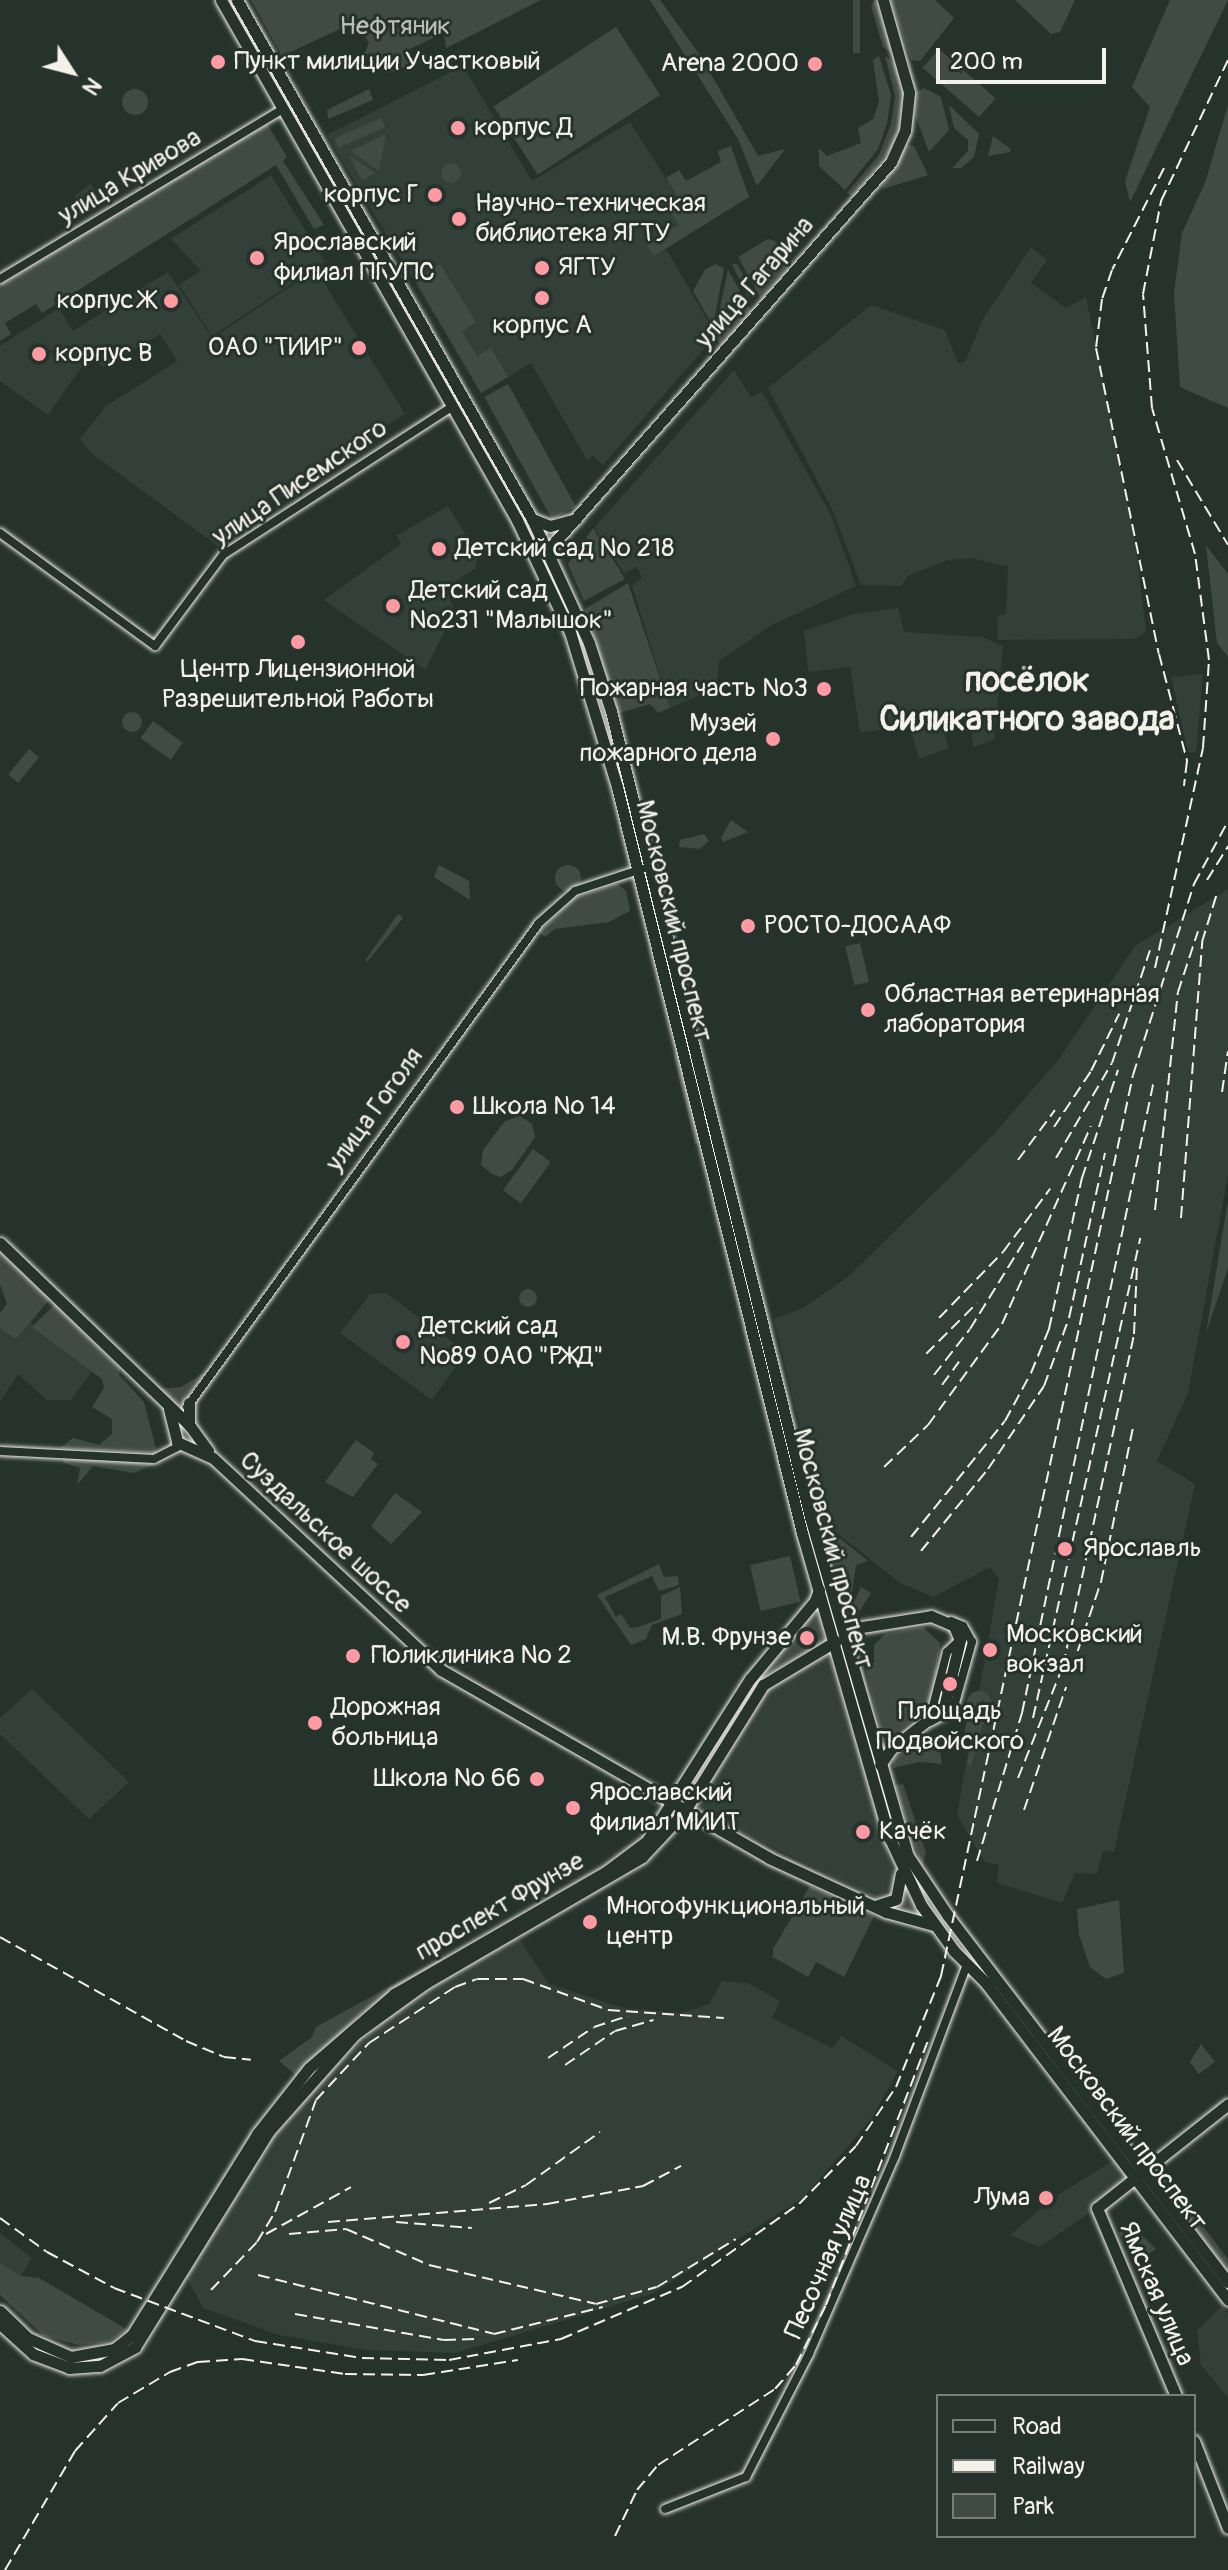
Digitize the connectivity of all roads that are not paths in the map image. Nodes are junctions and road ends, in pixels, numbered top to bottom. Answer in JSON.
{"nodes":[{"id":1,"x":221,"y":0,"type":"edge"},
{"id":2,"x":237,"y":0,"type":"edge"},
{"id":3,"x":883,"y":0,"type":"edge"},
{"id":4,"x":281,"y":110,"type":"junction"},
{"id":5,"x":0,"y":279,"type":"edge"},
{"id":6,"x":452,"y":407,"type":"junction"},
{"id":7,"x":532,"y":519,"type":"junction"},
{"id":8,"x":577,"y":519,"type":"junction"},
{"id":9,"x":0,"y":533,"type":"edge"},
{"id":10,"x":549,"y":550,"type":"junction"},
{"id":11,"x":538,"y":557,"type":"junction"},
{"id":12,"x":562,"y":578,"type":"junction"},
{"id":13,"x":644,"y":868,"type":"junction"},
{"id":14,"x":0,"y":1243,"type":"edge"},
{"id":15,"x":189,"y":1403,"type":"junction"},
{"id":16,"x":170,"y":1409,"type":"junction"},
{"id":17,"x":183,"y":1427,"type":"junction"},
{"id":18,"x":184,"y":1444,"type":"junction"},
{"id":19,"x":0,"y":1451,"type":"edge"},
{"id":20,"x":169,"y":1453,"type":"junction"},
{"id":21,"x":213,"y":1458,"type":"junction"},
{"id":22,"x":818,"y":1605,"type":"junction"},
{"id":23,"x":945,"y":1619,"type":"junction"},
{"id":24,"x":843,"y":1630,"type":"junction"},
{"id":25,"x":834,"y":1644,"type":"junction"},
{"id":26,"x":929,"y":1722,"type":"junction"},
{"id":27,"x":880,"y":1765,"type":"junction"},
{"id":28,"x":679,"y":1809,"type":"junction"},
{"id":29,"x":902,"y":1870,"type":"junction"},
{"id":30,"x":863,"y":1902,"type":"junction"},
{"id":31,"x":938,"y":1926,"type":"junction"},
{"id":32,"x":967,"y":1964,"type":"junction"},
{"id":33,"x":989,"y":1986,"type":"junction"},
{"id":34,"x":1228,"y":2104,"type":"edge"},
{"id":35,"x":1139,"y":2173,"type":"junction"},
{"id":36,"x":1228,"y":2282,"type":"edge"},
{"id":37,"x":1228,"y":2300,"type":"edge"},
{"id":38,"x":0,"y":2311,"type":"edge"},
{"id":39,"x":0,"y":2324,"type":"edge"},
{"id":40,"x":1175,"y":2394,"type":"edge"},
{"id":41,"x":1196,"y":2446,"type":"edge"},
{"id":42,"x":665,"y":2509,"type":"dead end"},
{"id":43,"x":1228,"y":2528,"type":"edge"}],
"edges":[{"from":1,"to":4,"type":"main road","name":"Московский проспект"},
{"from":2,"to":7,"type":"main road","name":"Московский проспект"},
{"from":3,"to":8,"type":"main road","name":"улица Гагарина"},
{"from":4,"to":5,"type":"street","name":"улица Кривова"},
{"from":4,"to":6,"type":"main road","name":"Московский проспект"},
{"from":6,"to":9,"type":"street","name":"улица Писемского"},
{"from":6,"to":11,"type":"main road","name":"Московский проспект"},
{"from":7,"to":8,"type":"main road"},
{"from":7,"to":10,"type":"main road","name":"Московский проспект"},
{"from":8,"to":10,"type":"main road","name":"улица Гагарина"},
{"from":8,"to":12,"type":"main road"},
{"from":10,"to":11,"type":"main road","name":"улица Гагарина"},
{"from":10,"to":12,"type":"main road","name":"Московский проспект"},
{"from":11,"to":13,"type":"main road","name":"Московский проспект"},
{"from":12,"to":13,"type":"main road","name":"Московский проспект"},
{"from":13,"to":15,"type":"street","name":"улица Гоголя"},
{"from":13,"to":22,"type":"main road","name":"Московский проспект"},
{"from":13,"to":24,"type":"main road","name":"Московский проспект"},
{"from":14,"to":16,"type":"main road"},
{"from":15,"to":16,"type":"street"},
{"from":15,"to":17,"type":"main road"},
{"from":16,"to":17,"type":"main road","name":"Суздальское шоссе"},
{"from":17,"to":18,"type":"main road","name":"Суздальское шоссе"},
{"from":17,"to":18,"type":"main road"},
{"from":17,"to":20,"type":"street"},
{"from":17,"to":21,"type":"main road","name":"Суздальское шоссе"},
{"from":18,"to":20,"type":"street"},
{"from":18,"to":21,"type":"main road","name":"Суздальское шоссе"},
{"from":19,"to":20,"type":"street"},
{"from":21,"to":28,"type":"main road","name":"Суздальское шоссе"},
{"from":22,"to":24,"type":"main road"},
{"from":22,"to":25,"type":"main road","name":"Московский проспект"},
{"from":22,"to":28,"type":"main road","name":"проспект Фрунзе"},
{"from":23,"to":24,"type":"main road"},
{"from":23,"to":26,"type":"main road"},
{"from":23,"to":26,"type":"street"},
{"from":24,"to":25,"type":"main road","name":"проспект Фрунзе"},
{"from":24,"to":27,"type":"main road","name":"Московский проспект"},
{"from":25,"to":28,"type":"main road","name":"проспект Фрунзе"},
{"from":25,"to":29,"type":"main road","name":"Московский проспект"},
{"from":26,"to":27,"type":"main road"},
{"from":27,"to":35,"type":"main road","name":"Московский проспект"},
{"from":28,"to":30,"type":"main road","name":"Суздальское шоссе"},
{"from":28,"to":38,"type":"main road","name":"проспект Фрунзе"},
{"from":28,"to":39,"type":"main road","name":"проспект Фрунзе"},
{"from":29,"to":30,"type":"main road"},
{"from":29,"to":31,"type":"main road","name":"Московский проспект"},
{"from":30,"to":31,"type":"main road","name":"Суздальское шоссе"},
{"from":31,"to":32,"type":"main road","name":"Московский проспект"},
{"from":31,"to":33,"type":"main road","name":"Московский проспект"},
{"from":32,"to":33,"type":"main road","name":"Московский проспект"},
{"from":32,"to":42,"type":"street","name":"Песочная улица"},
{"from":33,"to":35,"type":"main road","name":"Московский проспект"},
{"from":34,"to":35,"type":"main road"},
{"from":35,"to":36,"type":"main road","name":"Московский проспект"},
{"from":35,"to":37,"type":"main road","name":"Московский проспект"},
{"from":35,"to":40,"type":"main road","name":"Ямская улица"},
{"from":41,"to":43,"type":"main road"}]}
